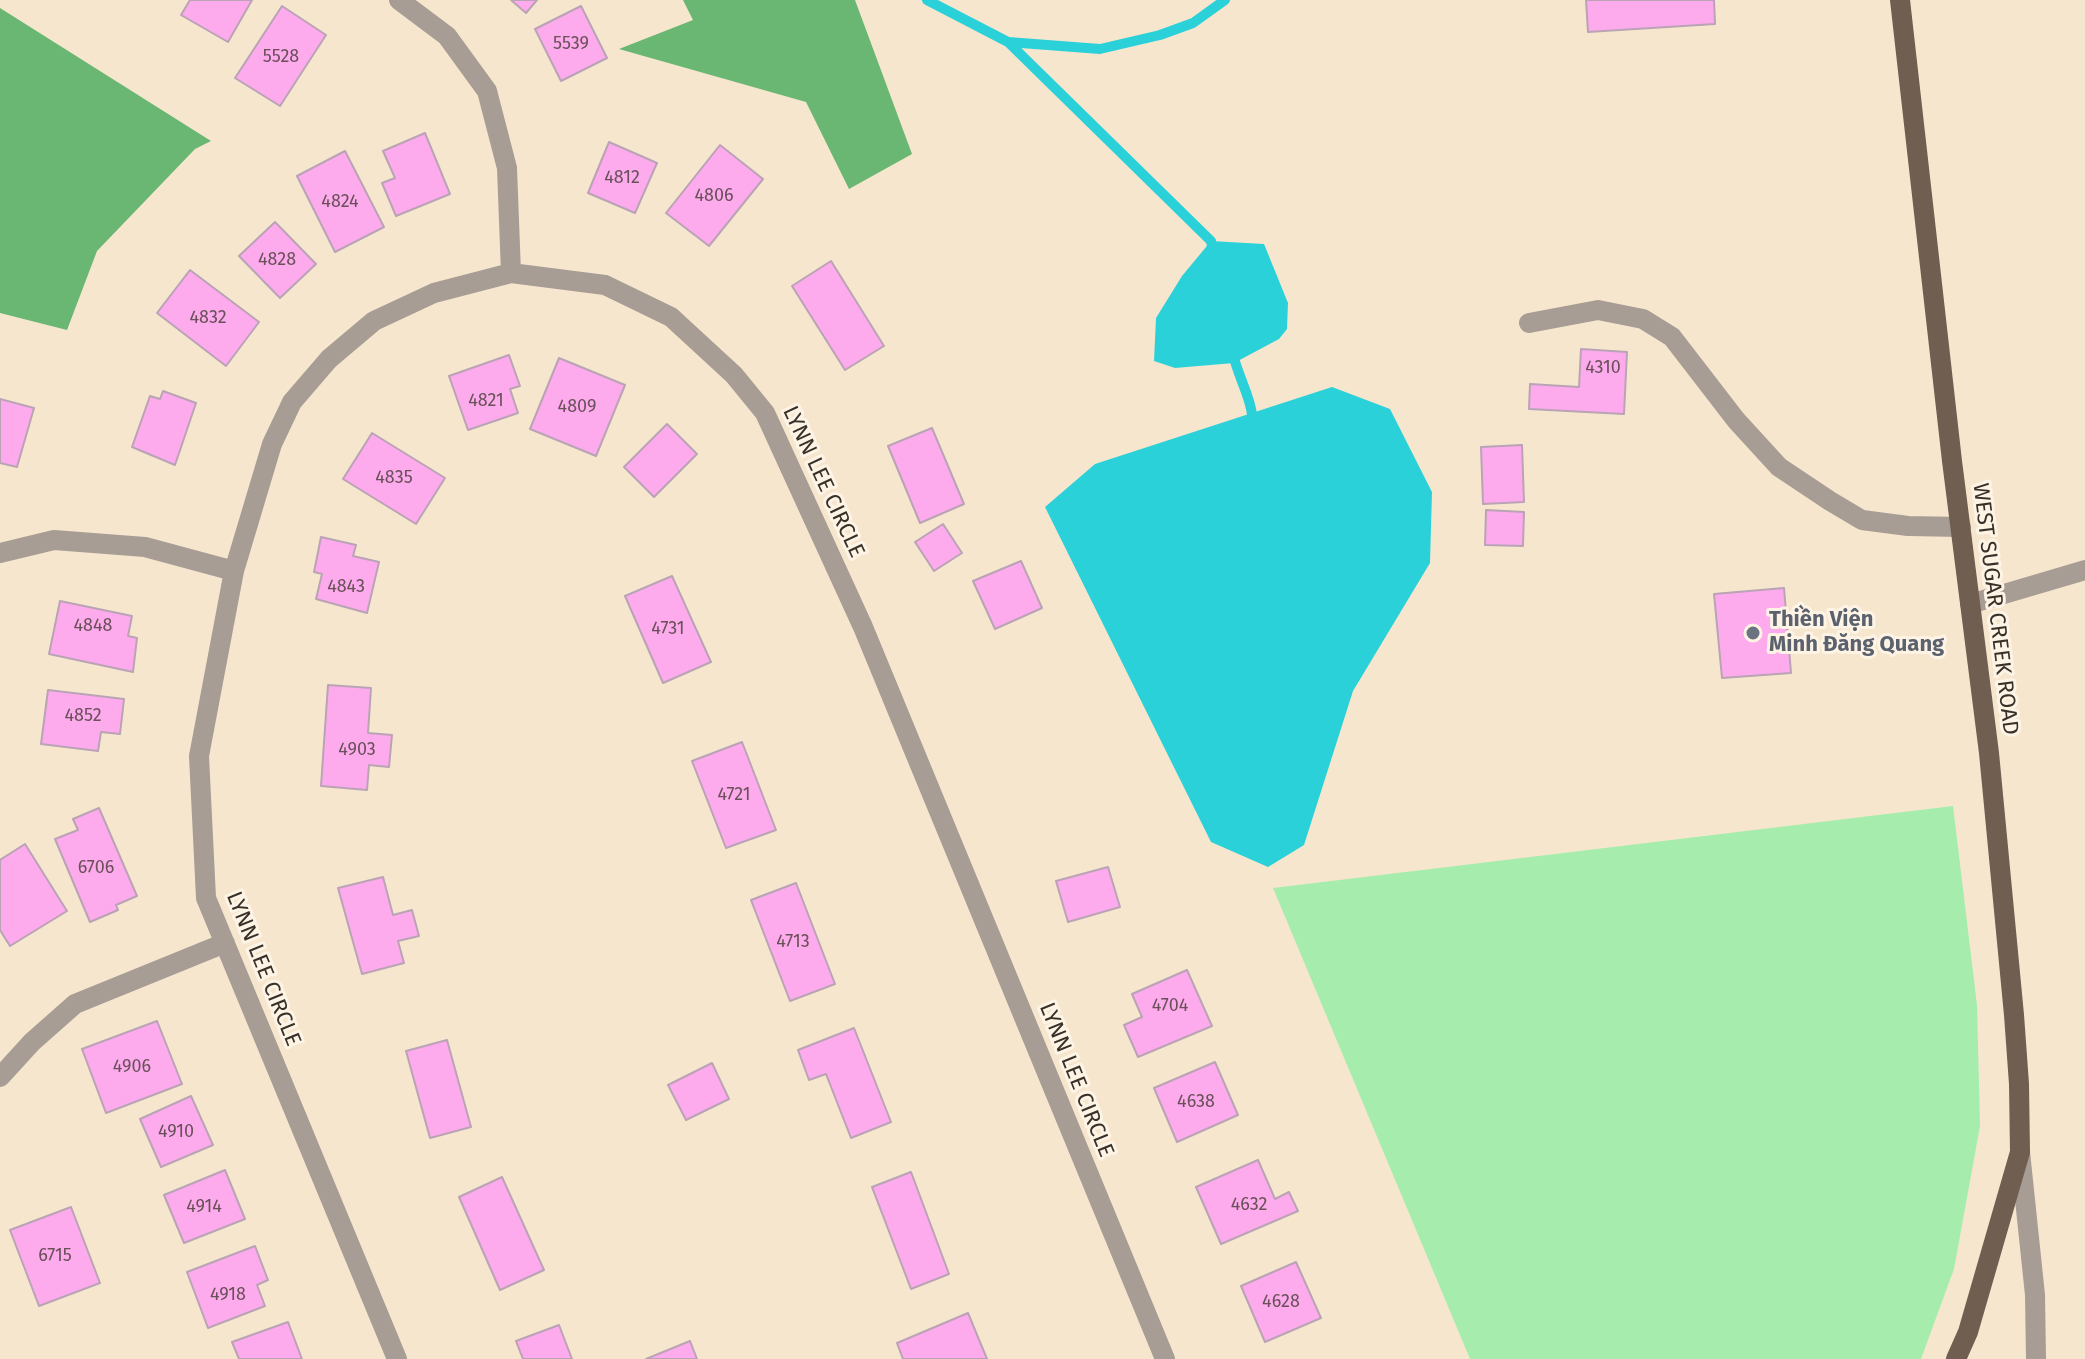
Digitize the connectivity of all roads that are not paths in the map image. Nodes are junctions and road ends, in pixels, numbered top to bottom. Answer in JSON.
{"nodes":[{"id":1,"x":399,"y":0,"type":"edge"},
{"id":2,"x":1900,"y":0,"type":"edge"},
{"id":3,"x":511,"y":273,"type":"junction"},
{"id":4,"x":1529,"y":323,"type":"dead end"},
{"id":5,"x":1961,"y":527,"type":"junction"},
{"id":6,"x":0,"y":553,"type":"edge"},
{"id":7,"x":2085,"y":570,"type":"edge"},
{"id":8,"x":234,"y":571,"type":"junction"},
{"id":9,"x":1970,"y":604,"type":"junction"},
{"id":10,"x":225,"y":943,"type":"junction"},
{"id":11,"x":0,"y":1077,"type":"edge"},
{"id":12,"x":2020,"y":1152,"type":"junction"},
{"id":13,"x":397,"y":1359,"type":"edge"},
{"id":14,"x":1165,"y":1359,"type":"edge"},
{"id":15,"x":1956,"y":1359,"type":"edge"},
{"id":16,"x":2036,"y":1359,"type":"edge"}],
"edges":[{"from":1,"to":3,"type":"street"},
{"from":2,"to":5,"type":"main road","name":"WEST SUGAR CREEK ROAD"},
{"from":3,"to":8,"type":"street","name":"LYNN LEE CIRCLE"},
{"from":3,"to":14,"type":"street","name":"LYNN LEE CIRCLE"},
{"from":4,"to":5,"type":"street"},
{"from":5,"to":9,"type":"main road","name":"WEST SUGAR CREEK ROAD"},
{"from":6,"to":8,"type":"street"},
{"from":7,"to":9,"type":"street"},
{"from":8,"to":10,"type":"street","name":"LYNN LEE CIRCLE"},
{"from":9,"to":12,"type":"main road","name":"WEST SUGAR CREEK ROAD"},
{"from":10,"to":11,"type":"street"},
{"from":10,"to":13,"type":"street","name":"LYNN LEE CIRCLE"},
{"from":12,"to":15,"type":"main road","name":"WEST SUGAR CREEK ROAD"},
{"from":12,"to":16,"type":"street"}]}
